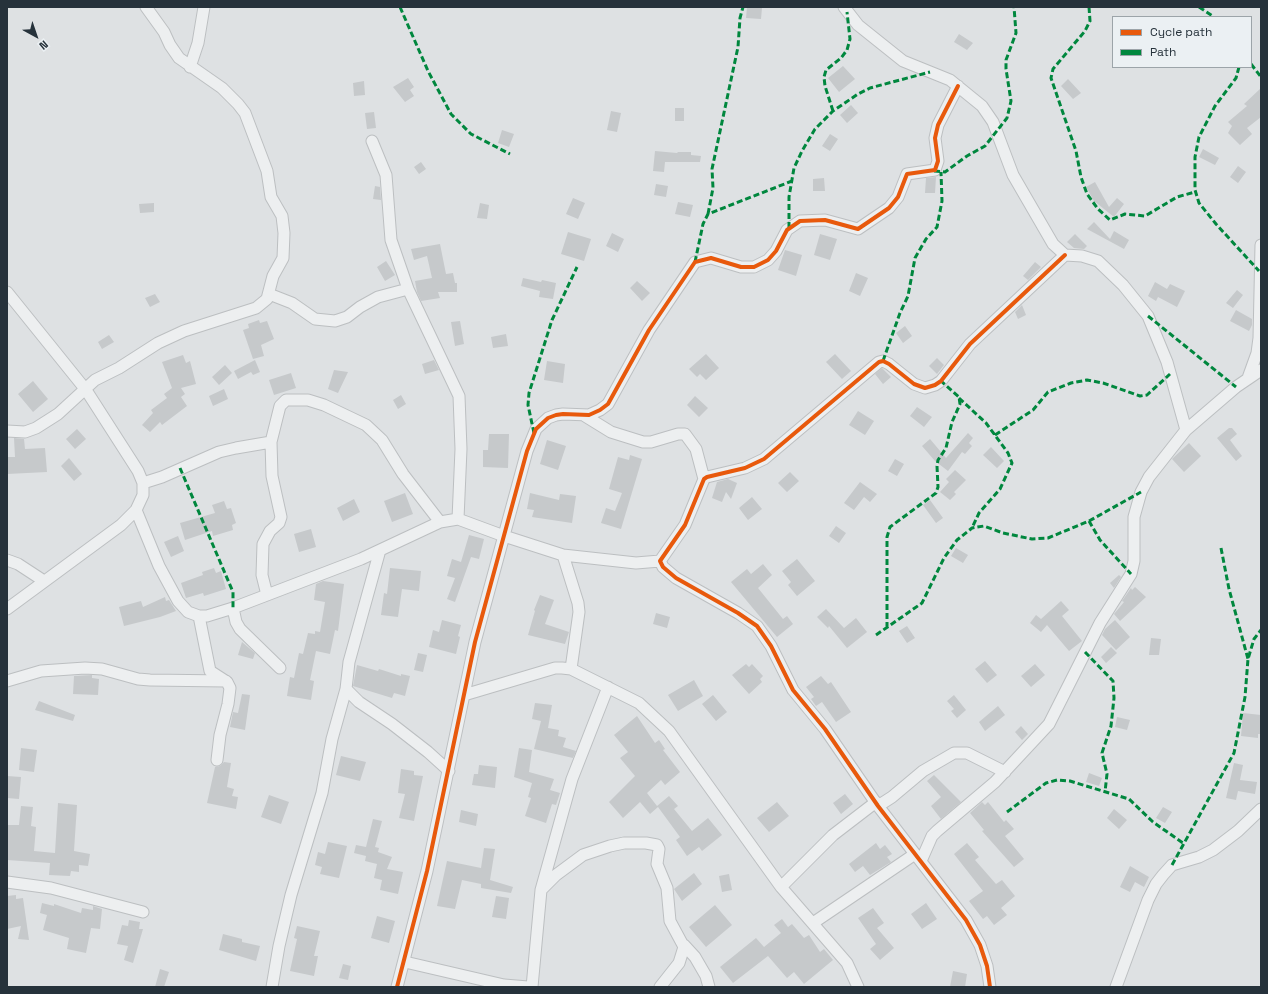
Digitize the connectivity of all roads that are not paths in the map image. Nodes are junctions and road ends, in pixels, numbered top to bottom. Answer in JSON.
{"nodes":[{"id":1,"x":146,"y":7,"type":"edge"},
{"id":2,"x":204,"y":7,"type":"edge"},
{"id":3,"x":844,"y":7,"type":"edge"},
{"id":4,"x":190,"y":67,"type":"junction"},
{"id":5,"x":958,"y":86,"type":"junction"},
{"id":6,"x":372,"y":141,"type":"dead end"},
{"id":7,"x":1261,"y":245,"type":"edge"},
{"id":8,"x":1065,"y":255,"type":"junction"},
{"id":9,"x":408,"y":289,"type":"junction"},
{"id":10,"x":7,"y":292,"type":"edge"},
{"id":11,"x":269,"y":294,"type":"junction"},
{"id":12,"x":1261,"y":370,"type":"edge"},
{"id":13,"x":1248,"y":378,"type":"junction"},
{"id":14,"x":86,"y":390,"type":"junction"},
{"id":15,"x":585,"y":416,"type":"junction"},
{"id":16,"x":1186,"y":430,"type":"junction"},
{"id":17,"x":7,"y":431,"type":"edge"},
{"id":18,"x":272,"y":442,"type":"junction"},
{"id":19,"x":704,"y":479,"type":"junction"},
{"id":20,"x":143,"y":483,"type":"junction"},
{"id":21,"x":136,"y":510,"type":"junction"},
{"id":22,"x":458,"y":518,"type":"junction"},
{"id":23,"x":440,"y":522,"type":"junction"},
{"id":24,"x":504,"y":536,"type":"junction"},
{"id":25,"x":380,"y":550,"type":"junction"},
{"id":26,"x":563,"y":554,"type":"junction"},
{"id":27,"x":7,"y":560,"type":"edge"},
{"id":28,"x":660,"y":561,"type":"junction"},
{"id":29,"x":44,"y":581,"type":"junction"},
{"id":30,"x":267,"y":595,"type":"junction"},
{"id":31,"x":233,"y":608,"type":"junction"},
{"id":32,"x":7,"y":609,"type":"edge"},
{"id":33,"x":199,"y":616,"type":"junction"},
{"id":34,"x":280,"y":668,"type":"dead end"},
{"id":35,"x":571,"y":669,"type":"junction"},
{"id":36,"x":7,"y":681,"type":"edge"},
{"id":37,"x":226,"y":681,"type":"junction"},
{"id":38,"x":608,"y":687,"type":"junction"},
{"id":39,"x":346,"y":689,"type":"junction"},
{"id":40,"x":464,"y":695,"type":"junction"},
{"id":41,"x":217,"y":760,"type":"dead end"},
{"id":42,"x":449,"y":771,"type":"junction"},
{"id":43,"x":1005,"y":772,"type":"junction"},
{"id":44,"x":892,"y":797,"type":"junction"},
{"id":45,"x":877,"y":804,"type":"junction"},
{"id":46,"x":1261,"y":809,"type":"edge"},
{"id":47,"x":890,"y":821,"type":"junction"},
{"id":48,"x":918,"y":858,"type":"junction"},
{"id":49,"x":7,"y":882,"type":"edge"},
{"id":50,"x":782,"y":887,"type":"junction"},
{"id":51,"x":541,"y":890,"type":"junction"},
{"id":52,"x":143,"y":912,"type":"dead end"},
{"id":53,"x":813,"y":923,"type":"junction"},
{"id":54,"x":684,"y":945,"type":"junction"},
{"id":55,"x":405,"y":962,"type":"junction"},
{"id":56,"x":272,"y":987,"type":"edge"},
{"id":57,"x":397,"y":987,"type":"edge"},
{"id":58,"x":528,"y":987,"type":"edge"},
{"id":59,"x":532,"y":987,"type":"edge"},
{"id":60,"x":660,"y":987,"type":"edge"},
{"id":61,"x":709,"y":987,"type":"edge"},
{"id":62,"x":858,"y":987,"type":"edge"},
{"id":63,"x":990,"y":987,"type":"edge"},
{"id":64,"x":1116,"y":987,"type":"edge"}],
"edges":[{"from":1,"to":4,"type":"street"},
{"from":2,"to":4,"type":"street"},
{"from":3,"to":5,"type":"street"},
{"from":4,"to":11,"type":"street"},
{"from":5,"to":8,"type":"street"},
{"from":5,"to":15,"type":"street"},
{"from":6,"to":9,"type":"street"},
{"from":7,"to":13,"type":"street"},
{"from":8,"to":16,"type":"street"},
{"from":8,"to":19,"type":"street"},
{"from":9,"to":11,"type":"street"},
{"from":9,"to":22,"type":"street"},
{"from":10,"to":14,"type":"street"},
{"from":11,"to":14,"type":"street"},
{"from":12,"to":13,"type":"street"},
{"from":13,"to":16,"type":"street"},
{"from":14,"to":17,"type":"street"},
{"from":14,"to":20,"type":"street"},
{"from":15,"to":19,"type":"street"},
{"from":15,"to":24,"type":"street"},
{"from":16,"to":43,"type":"street"},
{"from":18,"to":20,"type":"street"},
{"from":18,"to":23,"type":"street"},
{"from":18,"to":30,"type":"street"},
{"from":19,"to":28,"type":"street"},
{"from":20,"to":21,"type":"street"},
{"from":21,"to":29,"type":"street"},
{"from":21,"to":33,"type":"street"},
{"from":22,"to":23,"type":"street"},
{"from":22,"to":24,"type":"street"},
{"from":23,"to":25,"type":"street"},
{"from":24,"to":26,"type":"street"},
{"from":24,"to":40,"type":"street"},
{"from":25,"to":30,"type":"street"},
{"from":25,"to":39,"type":"street"},
{"from":26,"to":28,"type":"street"},
{"from":26,"to":35,"type":"street"},
{"from":27,"to":29,"type":"street"},
{"from":28,"to":45,"type":"street"},
{"from":29,"to":32,"type":"street"},
{"from":30,"to":31,"type":"street"},
{"from":31,"to":33,"type":"street"},
{"from":31,"to":34,"type":"street"},
{"from":33,"to":37,"type":"street"},
{"from":35,"to":38,"type":"street"},
{"from":35,"to":40,"type":"street"},
{"from":36,"to":37,"type":"street"},
{"from":37,"to":41,"type":"street"},
{"from":38,"to":50,"type":"street"},
{"from":38,"to":51,"type":"street"},
{"from":39,"to":42,"type":"street"},
{"from":39,"to":56,"type":"street"},
{"from":40,"to":42,"type":"street"},
{"from":42,"to":55,"type":"street"},
{"from":43,"to":44,"type":"street"},
{"from":43,"to":48,"type":"street"},
{"from":44,"to":45,"type":"street"},
{"from":44,"to":47,"type":"street"},
{"from":45,"to":47,"type":"street"},
{"from":45,"to":50,"type":"street"},
{"from":46,"to":64,"type":"street"},
{"from":47,"to":48,"type":"street"},
{"from":48,"to":53,"type":"street"},
{"from":48,"to":63,"type":"street"},
{"from":49,"to":52,"type":"street"},
{"from":50,"to":53,"type":"street"},
{"from":51,"to":54,"type":"street"},
{"from":51,"to":59,"type":"street"},
{"from":53,"to":62,"type":"street"},
{"from":54,"to":60,"type":"street"},
{"from":54,"to":61,"type":"street"},
{"from":55,"to":57,"type":"street"},
{"from":55,"to":58,"type":"street"}]}
